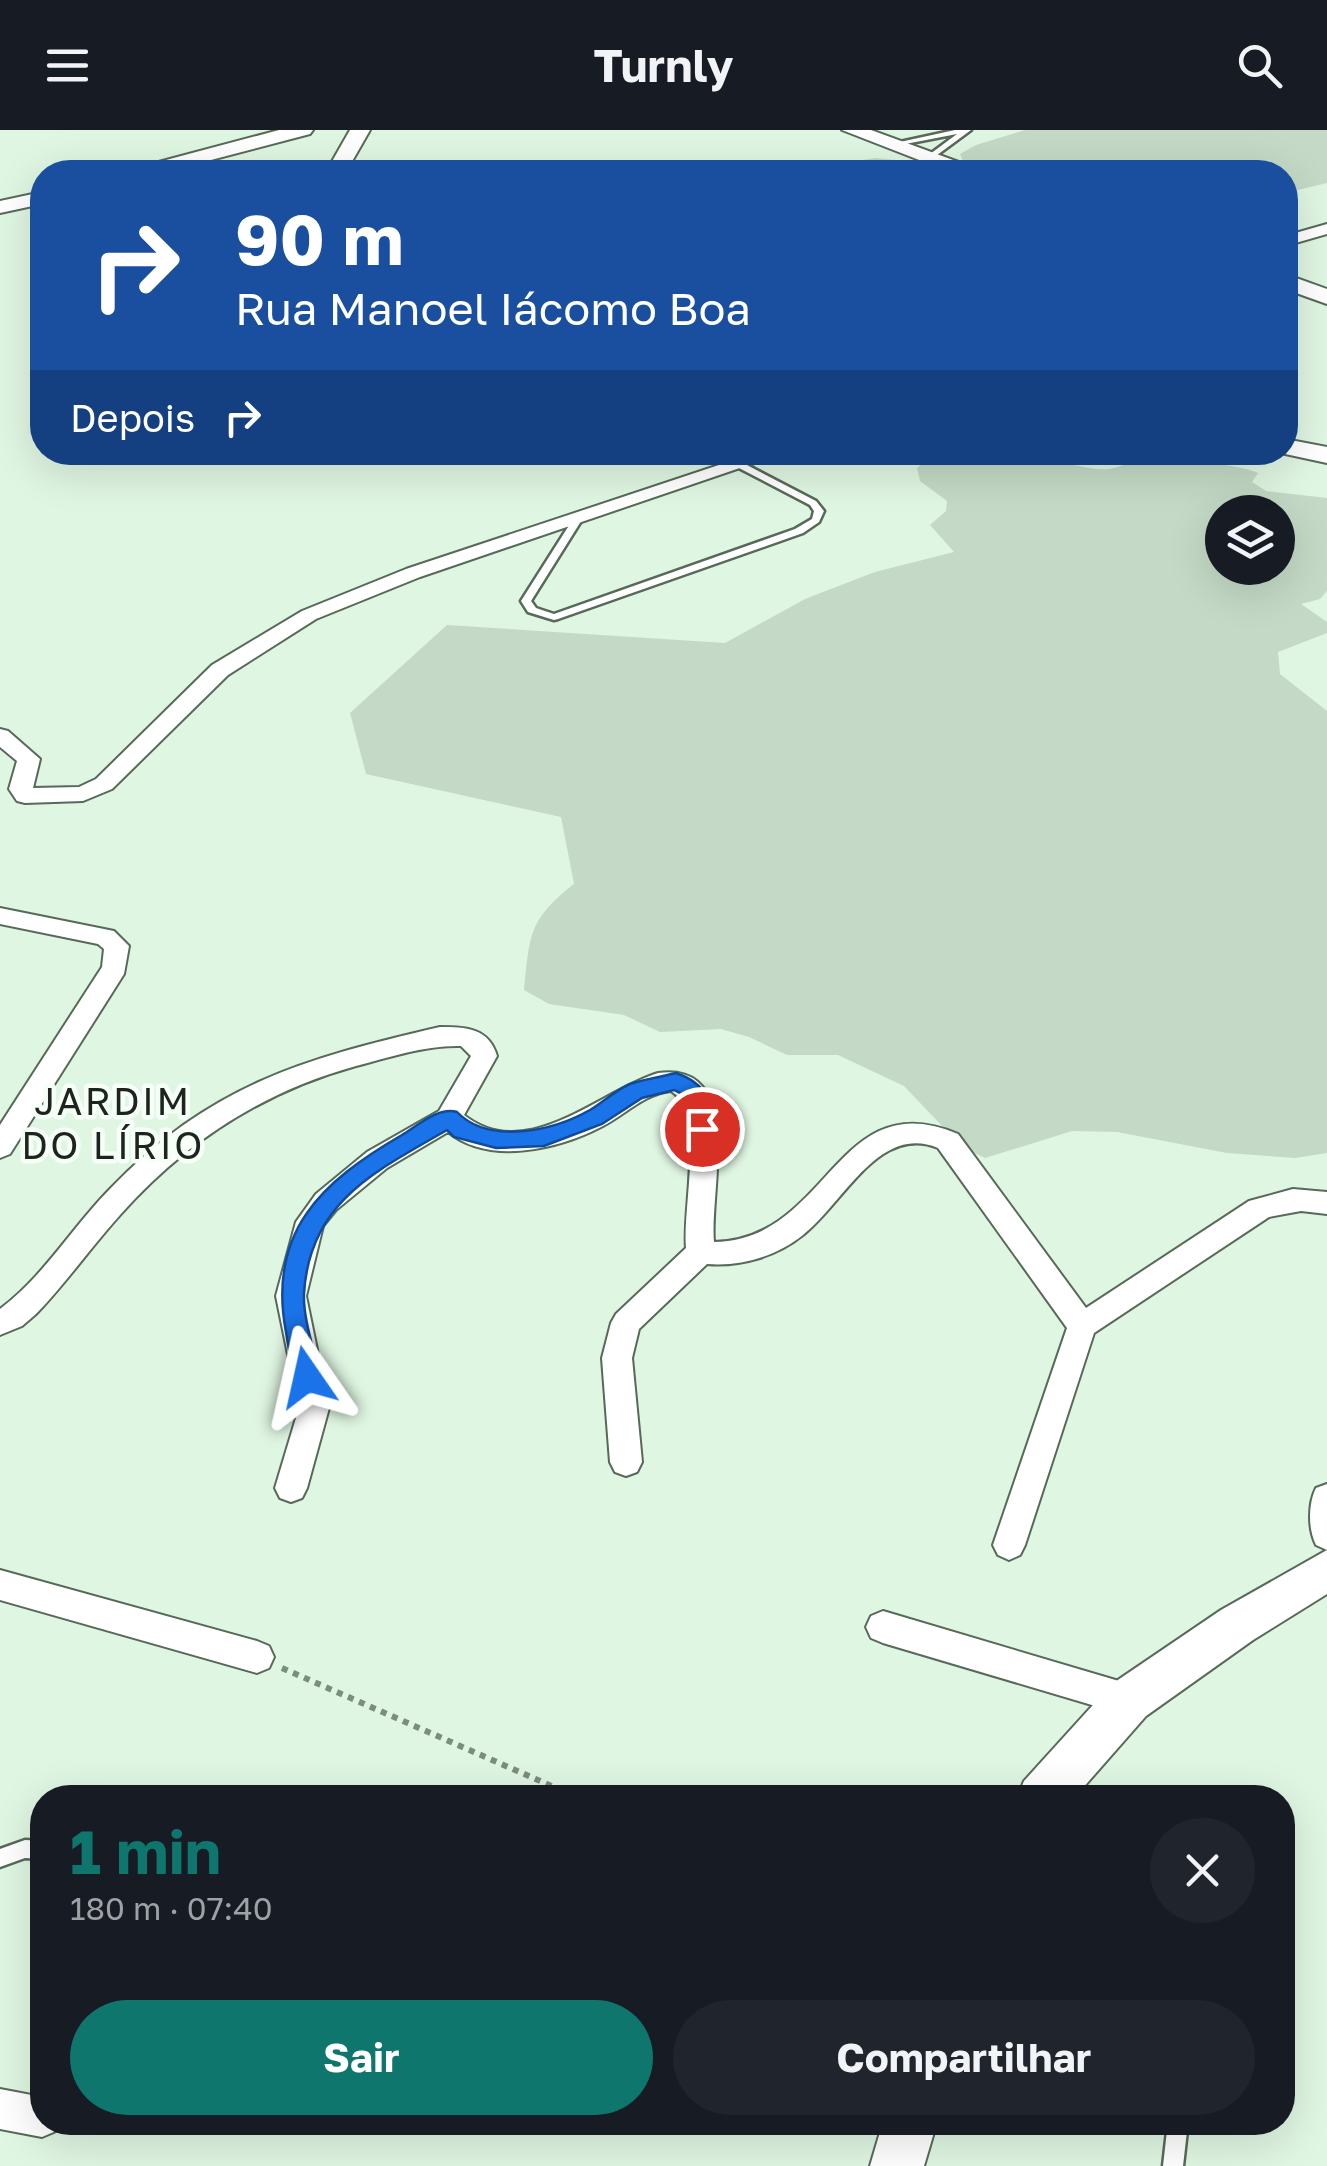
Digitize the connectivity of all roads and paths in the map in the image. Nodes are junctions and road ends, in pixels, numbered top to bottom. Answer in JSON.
{"nodes":[{"id":1,"x":303,"y":130,"type":"edge"},
{"id":2,"x":360,"y":130,"type":"edge"},
{"id":3,"x":852,"y":130,"type":"edge"},
{"id":4,"x":967,"y":130,"type":"edge"},
{"id":5,"x":890,"y":145,"type":"junction"},
{"id":6,"x":929,"y":159,"type":"junction"},
{"id":7,"x":189,"y":160,"type":"edge"},
{"id":8,"x":343,"y":160,"type":"edge"},
{"id":9,"x":932,"y":160,"type":"edge"},
{"id":10,"x":30,"y":200,"type":"edge"},
{"id":11,"x":0,"y":206,"type":"edge"},
{"id":12,"x":1327,"y":229,"type":"edge"},
{"id":13,"x":1298,"y":237,"type":"edge"},
{"id":14,"x":1298,"y":287,"type":"edge"},
{"id":15,"x":1327,"y":297,"type":"edge"},
{"id":16,"x":1298,"y":449,"type":"edge"},
{"id":17,"x":1327,"y":455,"type":"edge"},
{"id":18,"x":740,"y":465,"type":"joint"},
{"id":19,"x":578,"y":518,"type":"junction"},
{"id":20,"x":0,"y":736,"type":"edge"},
{"id":21,"x":0,"y":916,"type":"edge"},
{"id":22,"x":449,"y":1118,"type":"junction"},
{"id":23,"x":0,"y":1147,"type":"edge"},
{"id":24,"x":1327,"y":1203,"type":"edge"},
{"id":25,"x":702,"y":1252,"type":"junction"},
{"id":26,"x":0,"y":1324,"type":"edge"},
{"id":27,"x":1082,"y":1326,"type":"junction"},
{"id":28,"x":626,"y":1462,"type":"dead end"},
{"id":29,"x":291,"y":1488,"type":"dead end"},
{"id":30,"x":1327,"y":1498,"type":"edge"},
{"id":31,"x":1327,"y":1535,"type":"edge"},
{"id":32,"x":1009,"y":1545,"type":"dead end"},
{"id":33,"x":1327,"y":1570,"type":"edge"},
{"id":34,"x":0,"y":1585,"type":"edge"},
{"id":35,"x":883,"y":1627,"type":"dead end"},
{"id":36,"x":257,"y":1656,"type":"joint"},
{"id":37,"x":1130,"y":1700,"type":"junction"},
{"id":38,"x":550,"y":1785,"type":"edge"},
{"id":39,"x":1053,"y":1785,"type":"edge"},
{"id":40,"x":30,"y":1850,"type":"edge"},
{"id":41,"x":0,"y":1858,"type":"edge"},
{"id":42,"x":0,"y":2110,"type":"edge"},
{"id":43,"x":30,"y":2115,"type":"edge"},
{"id":44,"x":906,"y":2135,"type":"edge"},
{"id":45,"x":1177,"y":2135,"type":"edge"},
{"id":46,"x":897,"y":2166,"type":"edge"},
{"id":47,"x":1173,"y":2166,"type":"edge"}],
"edges":[{"from":1,"to":7,"type":"main road"},
{"from":2,"to":8,"type":"main road"},
{"from":3,"to":5,"type":"main road"},
{"from":4,"to":5,"type":"lane"},
{"from":4,"to":6,"type":"lane"},
{"from":5,"to":6,"type":"main road"},
{"from":6,"to":9,"type":"main road"},
{"from":10,"to":11,"type":"main road"},
{"from":12,"to":13,"type":"street"},
{"from":14,"to":15,"type":"main road"},
{"from":16,"to":17,"type":"main road"},
{"from":18,"to":19,"type":"street"},
{"from":18,"to":19,"type":"lane"},
{"from":19,"to":20,"type":"street"},
{"from":21,"to":23,"type":"street"},
{"from":22,"to":25,"type":"street"},
{"from":22,"to":26,"type":"street"},
{"from":22,"to":29,"type":"street"},
{"from":24,"to":27,"type":"street"},
{"from":25,"to":27,"type":"street"},
{"from":25,"to":28,"type":"street"},
{"from":27,"to":32,"type":"street"},
{"from":30,"to":31,"type":"street"},
{"from":33,"to":37,"type":"main road"},
{"from":34,"to":36,"type":"street"},
{"from":35,"to":37,"type":"street"},
{"from":36,"to":38,"type":"path"},
{"from":37,"to":39,"type":"main road"},
{"from":40,"to":41,"type":"lane"},
{"from":42,"to":43,"type":"street"},
{"from":44,"to":46,"type":"main road"},
{"from":45,"to":47,"type":"lane"}]}
